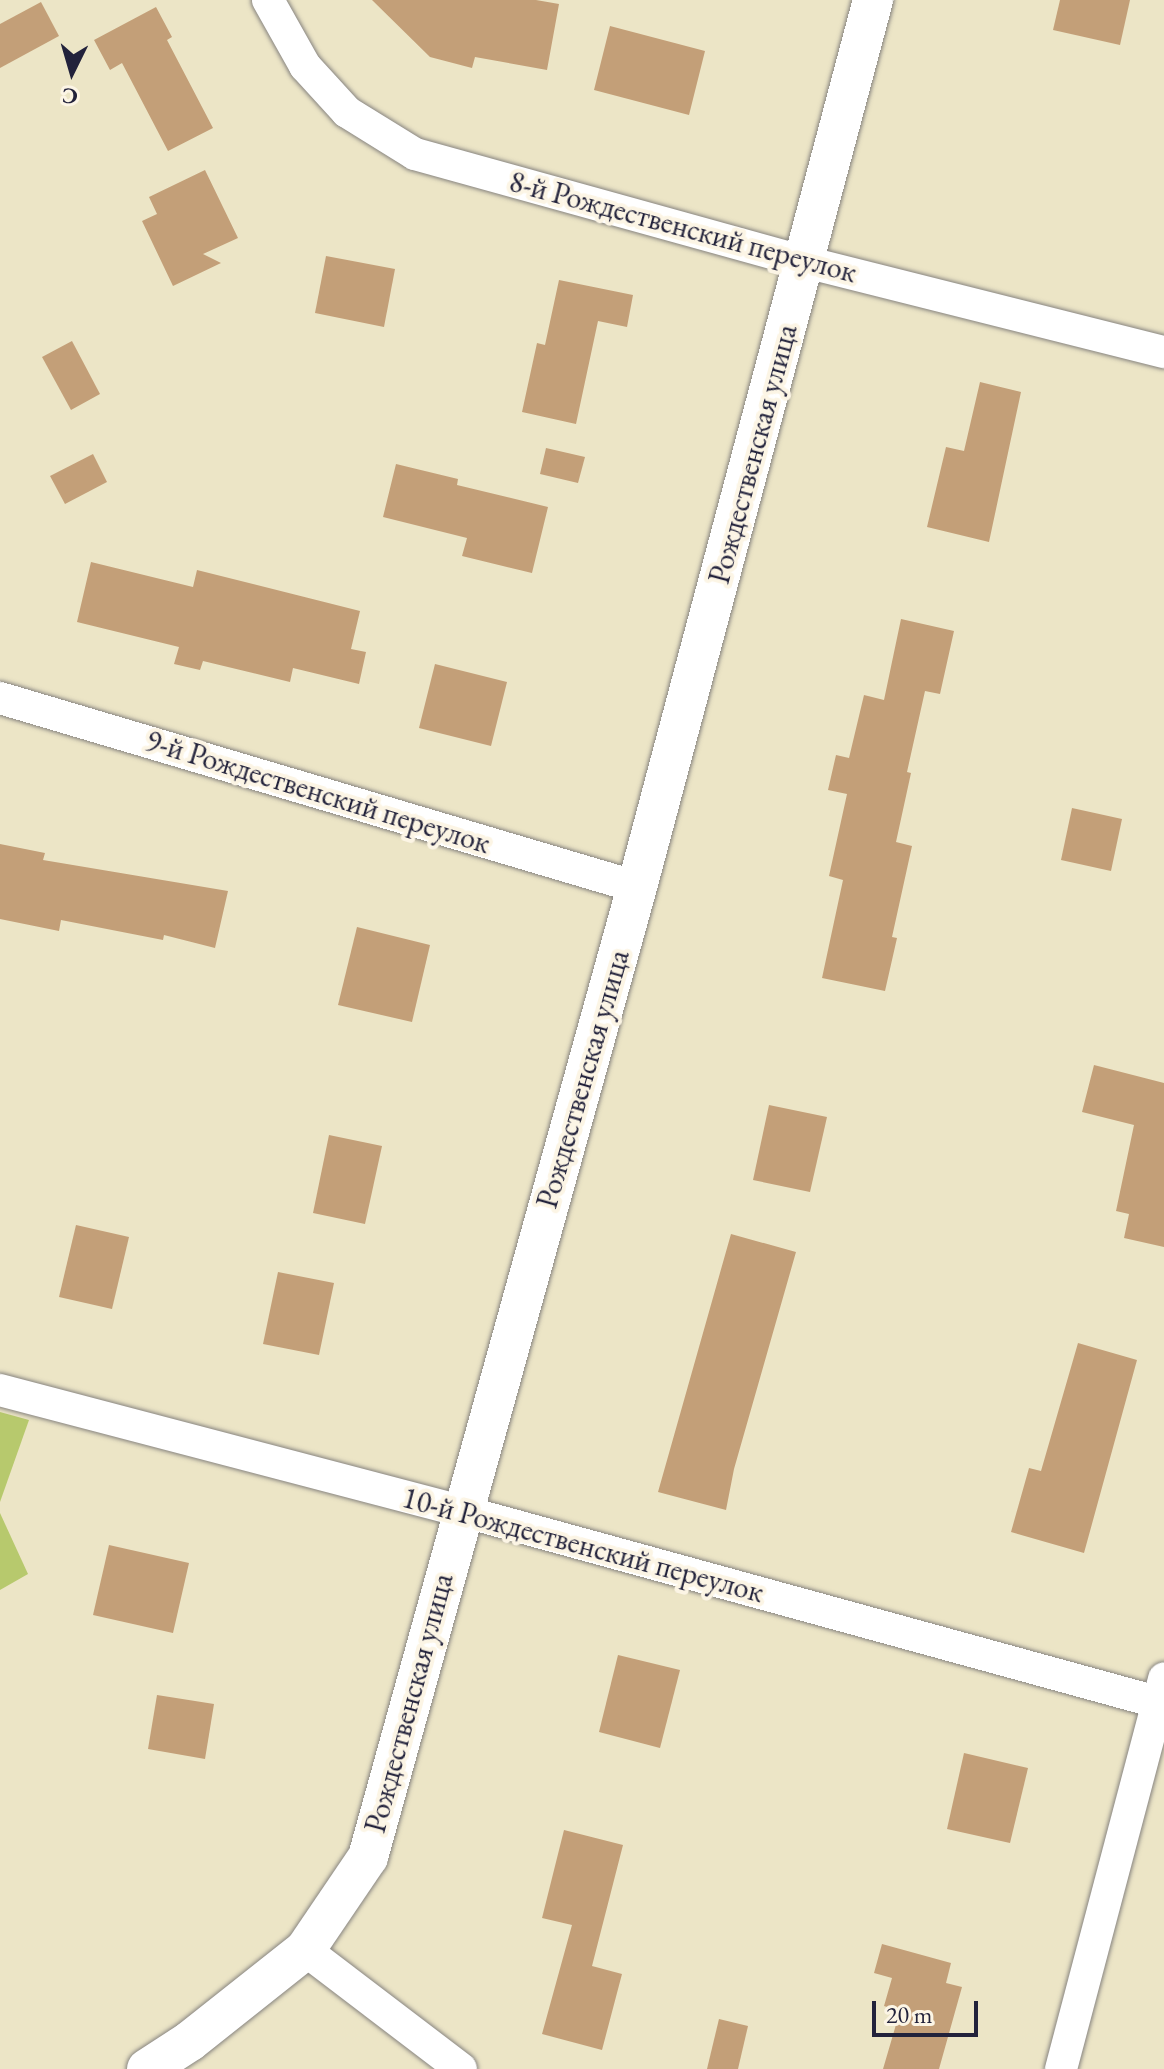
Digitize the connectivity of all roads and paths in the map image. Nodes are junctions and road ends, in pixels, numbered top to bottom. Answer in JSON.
{"nodes":[{"id":1,"x":268,"y":0,"type":"edge"},
{"id":2,"x":873,"y":0,"type":"edge"},
{"id":3,"x":805,"y":262,"type":"junction"},
{"id":4,"x":1164,"y":352,"type":"edge"},
{"id":5,"x":0,"y":698,"type":"edge"},
{"id":6,"x":637,"y":887,"type":"junction"},
{"id":7,"x":0,"y":1390,"type":"edge"},
{"id":8,"x":462,"y":1511,"type":"junction"},
{"id":9,"x":1162,"y":1695,"type":"edge"},
{"id":10,"x":305,"y":1950,"type":"junction"},
{"id":11,"x":147,"y":2069,"type":"edge"},
{"id":12,"x":461,"y":2069,"type":"edge"},
{"id":13,"x":1061,"y":2069,"type":"edge"}],
"edges":[{"from":1,"to":3,"type":"street","name":"8-й Рождественский переулок"},
{"from":2,"to":3,"type":"street","name":"Рождественская улица"},
{"from":3,"to":4,"type":"street","name":"8-й Рождественский переулок"},
{"from":3,"to":6,"type":"street","name":"Рождественская улица"},
{"from":5,"to":6,"type":"street","name":"9-й Рождественский переулок"},
{"from":6,"to":8,"type":"street","name":"Рождественская улица"},
{"from":7,"to":8,"type":"street","name":"10-й Рождественский переулок"},
{"from":8,"to":9,"type":"street","name":"10-й Рождественский переулок"},
{"from":8,"to":10,"type":"street","name":"Рождественская улица"},
{"from":9,"to":13,"type":"street"},
{"from":10,"to":11,"type":"street","name":"Рождественская улица"},
{"from":10,"to":12,"type":"street"}]}
